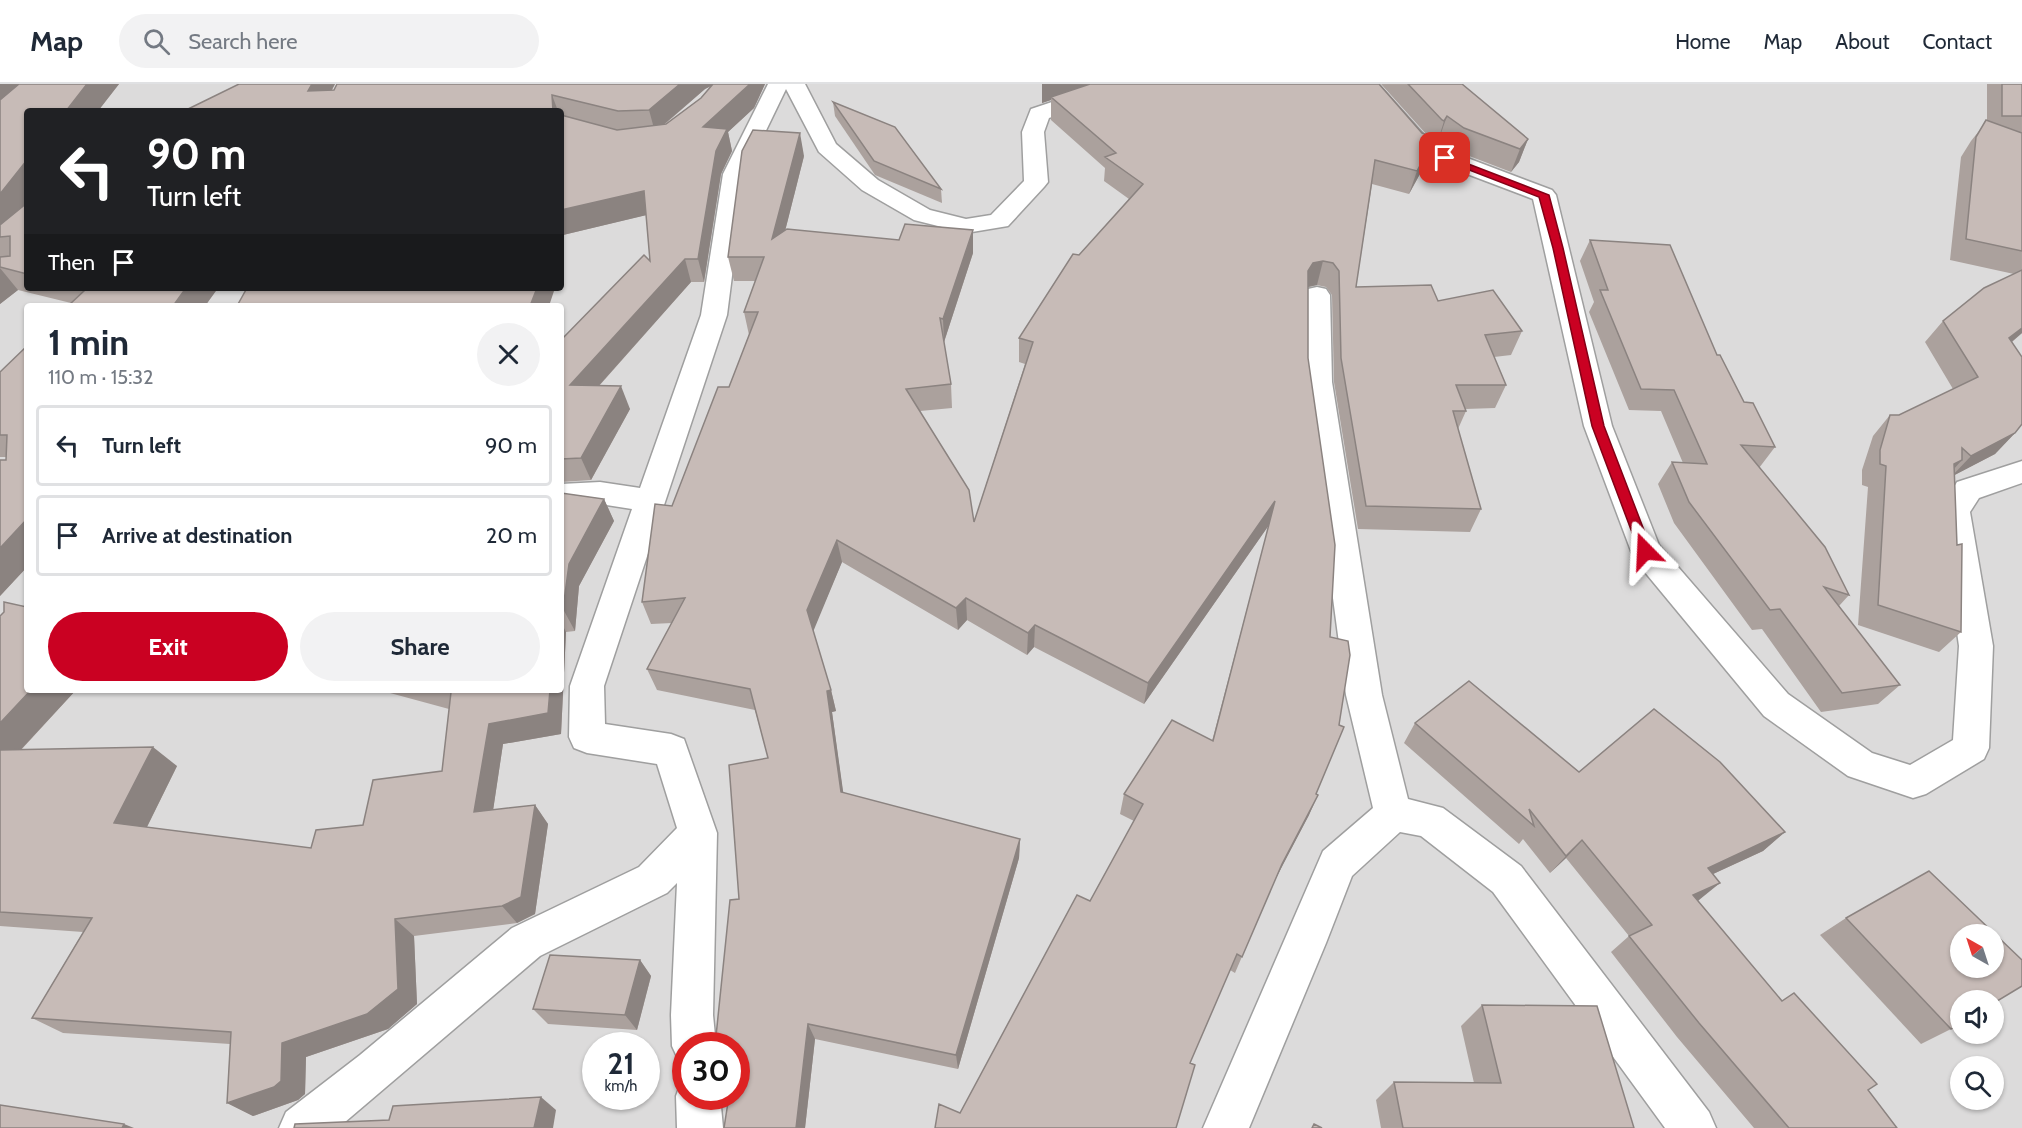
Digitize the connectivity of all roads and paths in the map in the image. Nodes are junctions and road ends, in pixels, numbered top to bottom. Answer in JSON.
{"nodes":[{"id":1,"x":778,"y":84,"type":"edge"},
{"id":2,"x":792,"y":84,"type":"edge"},
{"id":3,"x":1158,"y":84,"type":"edge"},
{"id":4,"x":1367,"y":84,"type":"edge"},
{"id":5,"x":1317,"y":295,"type":"dead end"},
{"id":6,"x":2022,"y":472,"type":"edge"},
{"id":7,"x":564,"y":495,"type":"edge"},
{"id":8,"x":651,"y":501,"type":"junction"},
{"id":9,"x":1393,"y":814,"type":"junction"},
{"id":10,"x":698,"y":833,"type":"junction"},
{"id":11,"x":693,"y":1032,"type":"edge"},
{"id":12,"x":699,"y":1110,"type":"edge"},
{"id":13,"x":302,"y":1128,"type":"edge"},
{"id":14,"x":700,"y":1128,"type":"edge"},
{"id":15,"x":1226,"y":1128,"type":"edge"},
{"id":16,"x":1693,"y":1128,"type":"edge"}],
"edges":[{"from":1,"to":8,"type":"street"},
{"from":2,"to":3,"type":"street"},
{"from":4,"to":6,"type":"street"},
{"from":5,"to":9,"type":"street"},
{"from":7,"to":8,"type":"street"},
{"from":8,"to":10,"type":"street"},
{"from":9,"to":15,"type":"street"},
{"from":9,"to":16,"type":"street"},
{"from":10,"to":11,"type":"street"},
{"from":10,"to":13,"type":"street"},
{"from":12,"to":14,"type":"street"}]}
